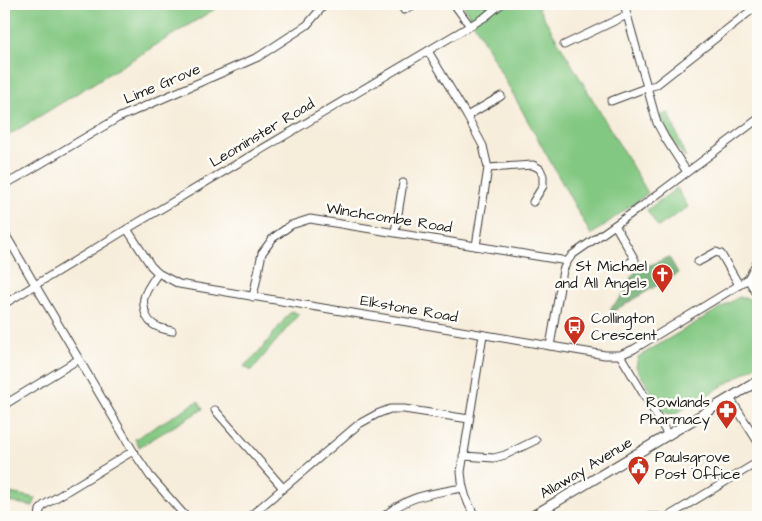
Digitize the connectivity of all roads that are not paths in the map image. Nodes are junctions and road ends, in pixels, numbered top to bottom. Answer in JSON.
{"nodes":[{"id":1,"x":325,"y":4,"type":"edge"},
{"id":2,"x":400,"y":4,"type":"edge"},
{"id":3,"x":415,"y":4,"type":"edge"},
{"id":4,"x":454,"y":4,"type":"edge"},
{"id":5,"x":502,"y":4,"type":"edge"},
{"id":6,"x":626,"y":5,"type":"edge"},
{"id":7,"x":758,"y":5,"type":"edge"},
{"id":8,"x":627,"y":15,"type":"junction"},
{"id":9,"x":470,"y":26,"type":"junction"},
{"id":10,"x":564,"y":45,"type":"dead end"},
{"id":11,"x":428,"y":51,"type":"junction"},
{"id":12,"x":648,"y":87,"type":"junction"},
{"id":13,"x":501,"y":96,"type":"dead end"},
{"id":14,"x":611,"y":100,"type":"dead end"},
{"id":15,"x":467,"y":116,"type":"junction"},
{"id":16,"x":758,"y":119,"type":"edge"},
{"id":17,"x":488,"y":168,"type":"junction"},
{"id":18,"x":687,"y":172,"type":"junction"},
{"id":19,"x":403,"y":183,"type":"dead end"},
{"id":20,"x":4,"y":184,"type":"edge"},
{"id":21,"x":533,"y":202,"type":"dead end"},
{"id":22,"x":615,"y":225,"type":"junction"},
{"id":23,"x":127,"y":229,"type":"junction"},
{"id":24,"x":4,"y":232,"type":"edge"},
{"id":25,"x":395,"y":232,"type":"junction"},
{"id":26,"x":476,"y":246,"type":"junction"},
{"id":27,"x":758,"y":260,"type":"edge"},
{"id":28,"x":567,"y":262,"type":"junction"},
{"id":29,"x":698,"y":262,"type":"dead end"},
{"id":30,"x":625,"y":265,"type":"dead end"},
{"id":31,"x":158,"y":273,"type":"junction"},
{"id":32,"x":748,"y":279,"type":"junction"},
{"id":33,"x":35,"y":284,"type":"junction"},
{"id":34,"x":739,"y":285,"type":"junction"},
{"id":35,"x":758,"y":296,"type":"edge"},
{"id":36,"x":253,"y":297,"type":"junction"},
{"id":37,"x":4,"y":304,"type":"edge"},
{"id":38,"x":172,"y":331,"type":"dead end"},
{"id":39,"x":483,"y":336,"type":"junction"},
{"id":40,"x":550,"y":346,"type":"junction"},
{"id":41,"x":620,"y":355,"type":"junction"},
{"id":42,"x":80,"y":359,"type":"junction"},
{"id":43,"x":758,"y":381,"type":"edge"},
{"id":44,"x":730,"y":398,"type":"junction"},
{"id":45,"x":4,"y":405,"type":"edge"},
{"id":46,"x":215,"y":410,"type":"dead end"},
{"id":47,"x":469,"y":419,"type":"junction"},
{"id":48,"x":668,"y":435,"type":"junction"},
{"id":49,"x":536,"y":440,"type":"dead end"},
{"id":50,"x":758,"y":442,"type":"edge"},
{"id":51,"x":133,"y":451,"type":"junction"},
{"id":52,"x":463,"y":456,"type":"junction"},
{"id":53,"x":758,"y":462,"type":"edge"},
{"id":54,"x":283,"y":488,"type":"junction"},
{"id":55,"x":462,"y":488,"type":"junction"},
{"id":56,"x":38,"y":517,"type":"edge"},
{"id":57,"x":186,"y":517,"type":"edge"},
{"id":58,"x":249,"y":517,"type":"edge"},
{"id":59,"x":384,"y":517,"type":"edge"},
{"id":60,"x":476,"y":517,"type":"edge"},
{"id":61,"x":531,"y":517,"type":"edge"},
{"id":62,"x":631,"y":517,"type":"edge"},
{"id":63,"x":659,"y":517,"type":"edge"},
{"id":64,"x":667,"y":517,"type":"edge"}],
"edges":[{"from":1,"to":20,"type":"street","name":"Lime Grove"},
{"from":2,"to":3,"type":"street"},
{"from":4,"to":9,"type":"street"},
{"from":5,"to":9,"type":"street","name":"Leominster Road"},
{"from":6,"to":8,"type":"street"},
{"from":7,"to":12,"type":"street"},
{"from":8,"to":10,"type":"street"},
{"from":8,"to":12,"type":"street"},
{"from":9,"to":11,"type":"street","name":"Leominster Road"},
{"from":11,"to":15,"type":"street"},
{"from":11,"to":23,"type":"street","name":"Leominster Road"},
{"from":12,"to":14,"type":"street"},
{"from":12,"to":18,"type":"street"},
{"from":13,"to":15,"type":"street"},
{"from":15,"to":17,"type":"street"},
{"from":16,"to":18,"type":"street"},
{"from":17,"to":21,"type":"street"},
{"from":17,"to":26,"type":"street"},
{"from":18,"to":22,"type":"street"},
{"from":19,"to":25,"type":"street"},
{"from":22,"to":28,"type":"street"},
{"from":22,"to":30,"type":"street"},
{"from":23,"to":31,"type":"street","name":"Elkstone Road"},
{"from":23,"to":33,"type":"street","name":"Leominster Road"},
{"from":24,"to":33,"type":"street"},
{"from":25,"to":26,"type":"street","name":"Winchcombe Road"},
{"from":25,"to":36,"type":"street","name":"Winchcombe Road"},
{"from":26,"to":28,"type":"street","name":"Winchcombe Road"},
{"from":27,"to":32,"type":"street"},
{"from":28,"to":40,"type":"street"},
{"from":29,"to":34,"type":"street"},
{"from":31,"to":36,"type":"street","name":"Elkstone Road"},
{"from":31,"to":38,"type":"street"},
{"from":32,"to":34,"type":"street"},
{"from":32,"to":35,"type":"street"},
{"from":33,"to":37,"type":"street","name":"Leominster Road"},
{"from":33,"to":42,"type":"street"},
{"from":34,"to":41,"type":"street"},
{"from":36,"to":39,"type":"street","name":"Elkstone Road"},
{"from":39,"to":40,"type":"street","name":"Elkstone Road"},
{"from":39,"to":47,"type":"street"},
{"from":40,"to":41,"type":"street","name":"Elkstone Road"},
{"from":41,"to":48,"type":"street"},
{"from":42,"to":45,"type":"street"},
{"from":42,"to":51,"type":"street"},
{"from":43,"to":44,"type":"street","name":"Allaway Avenue"},
{"from":44,"to":48,"type":"street","name":"Allaway Avenue"},
{"from":44,"to":50,"type":"street"},
{"from":46,"to":54,"type":"street"},
{"from":47,"to":52,"type":"street"},
{"from":47,"to":54,"type":"street"},
{"from":48,"to":61,"type":"street","name":"Allaway Avenue"},
{"from":49,"to":52,"type":"street"},
{"from":51,"to":56,"type":"street"},
{"from":51,"to":57,"type":"street"},
{"from":52,"to":55,"type":"street"},
{"from":53,"to":64,"type":"street"},
{"from":54,"to":58,"type":"street"},
{"from":55,"to":59,"type":"street"},
{"from":55,"to":60,"type":"street"},
{"from":62,"to":63,"type":"street"}]}
